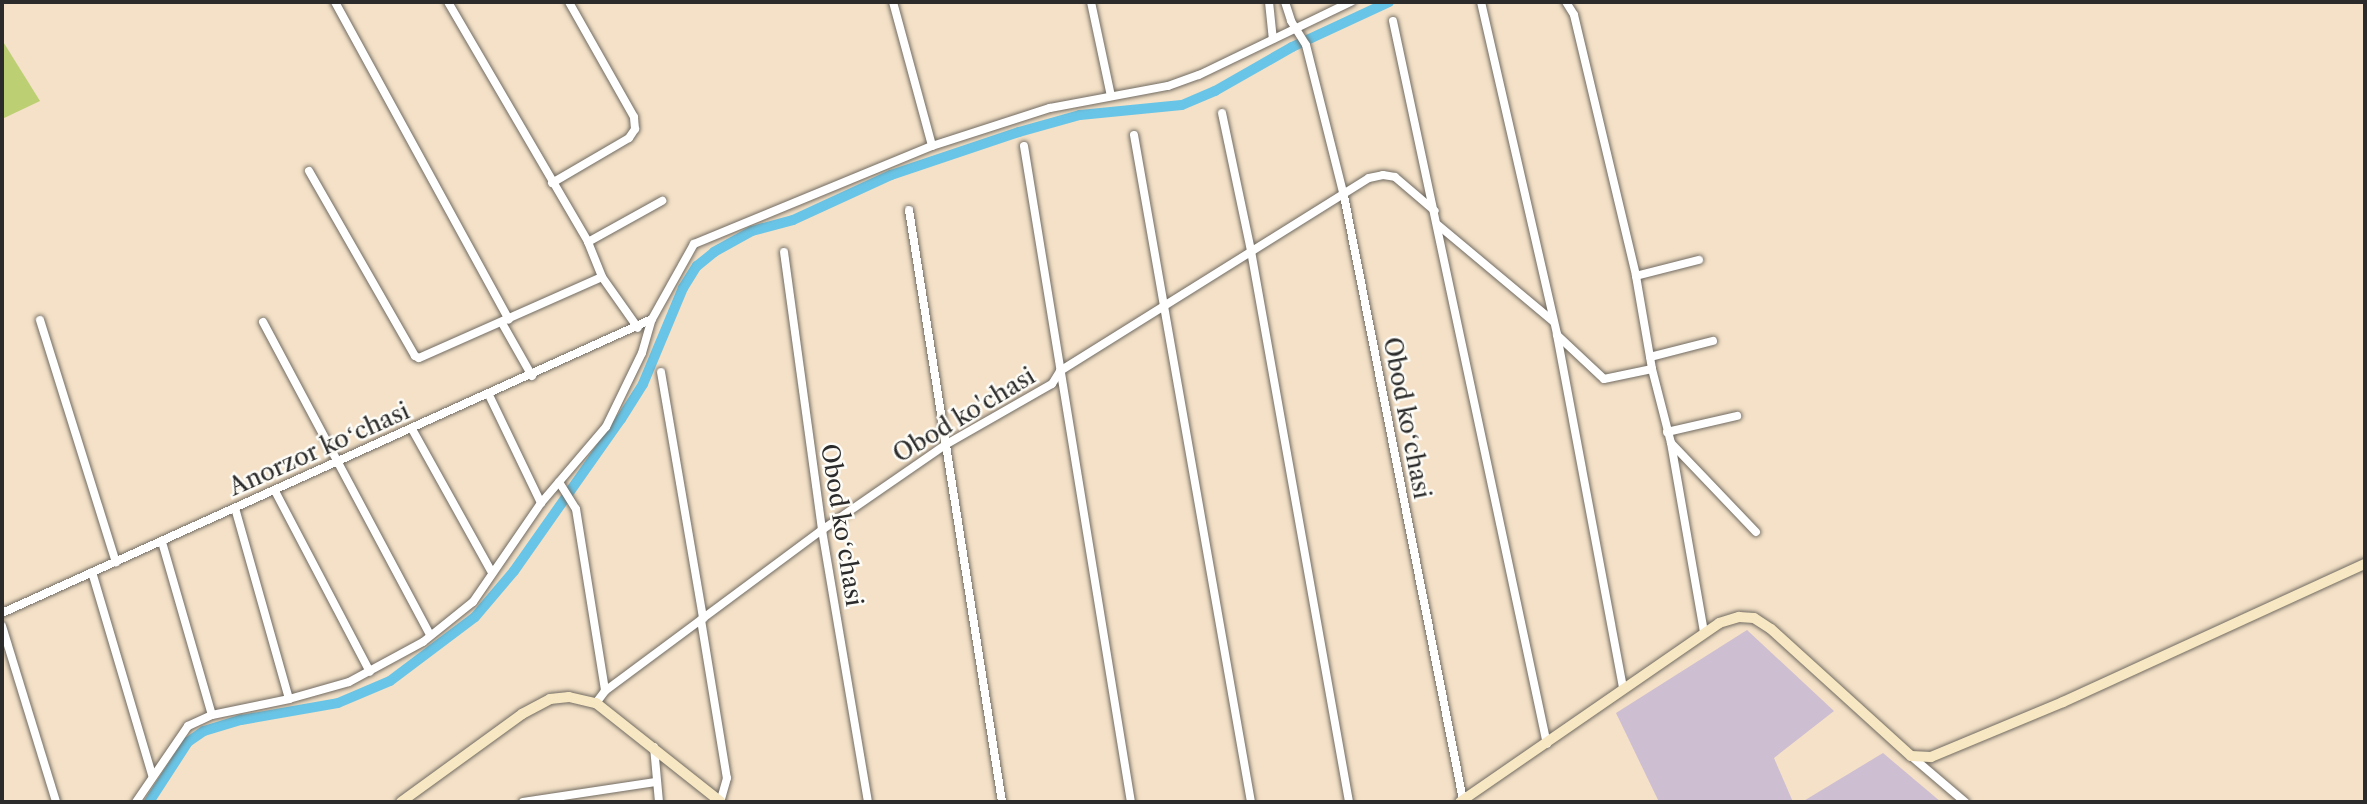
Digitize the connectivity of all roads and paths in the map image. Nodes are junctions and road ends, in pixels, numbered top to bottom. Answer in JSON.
{"nodes":[{"id":1,"x":335,"y":2,"type":"edge"},
{"id":2,"x":448,"y":2,"type":"edge"},
{"id":3,"x":569,"y":2,"type":"edge"},
{"id":4,"x":893,"y":2,"type":"edge"},
{"id":5,"x":1091,"y":2,"type":"edge"},
{"id":6,"x":1269,"y":2,"type":"edge"},
{"id":7,"x":1285,"y":2,"type":"edge"},
{"id":8,"x":1351,"y":2,"type":"edge"},
{"id":9,"x":1481,"y":2,"type":"edge"},
{"id":10,"x":1566,"y":2,"type":"edge"},
{"id":11,"x":1393,"y":21,"type":"dead end"},
{"id":12,"x":1296,"y":27,"type":"junction"},
{"id":13,"x":1273,"y":39,"type":"junction"},
{"id":14,"x":1111,"y":96,"type":"junction"},
{"id":15,"x":1222,"y":113,"type":"dead end"},
{"id":16,"x":1134,"y":135,"type":"dead end"},
{"id":17,"x":932,"y":146,"type":"junction"},
{"id":18,"x":1024,"y":146,"type":"dead end"},
{"id":19,"x":309,"y":171,"type":"dead end"},
{"id":20,"x":552,"y":183,"type":"junction"},
{"id":21,"x":1344,"y":196,"type":"junction"},
{"id":22,"x":662,"y":201,"type":"dead end"},
{"id":23,"x":909,"y":210,"type":"dead end"},
{"id":24,"x":1435,"y":211,"type":"junction"},
{"id":25,"x":1438,"y":225,"type":"junction"},
{"id":26,"x":588,"y":242,"type":"junction"},
{"id":27,"x":1251,"y":251,"type":"junction"},
{"id":28,"x":784,"y":252,"type":"dead end"},
{"id":29,"x":1699,"y":260,"type":"dead end"},
{"id":30,"x":1636,"y":276,"type":"junction"},
{"id":31,"x":602,"y":277,"type":"junction"},
{"id":32,"x":1163,"y":306,"type":"junction"},
{"id":33,"x":652,"y":319,"type":"junction"},
{"id":34,"x":40,"y":320,"type":"dead end"},
{"id":35,"x":505,"y":322,"type":"junction"},
{"id":36,"x":263,"y":323,"type":"dead end"},
{"id":37,"x":1555,"y":323,"type":"junction"},
{"id":38,"x":638,"y":328,"type":"junction"},
{"id":39,"x":1557,"y":335,"type":"junction"},
{"id":40,"x":1713,"y":341,"type":"dead end"},
{"id":41,"x":1650,"y":357,"type":"junction"},
{"id":42,"x":1652,"y":369,"type":"junction"},
{"id":43,"x":1060,"y":371,"type":"junction"},
{"id":44,"x":661,"y":372,"type":"dead end"},
{"id":45,"x":532,"y":376,"type":"junction"},
{"id":46,"x":489,"y":395,"type":"junction"},
{"id":47,"x":1737,"y":416,"type":"dead end"},
{"id":48,"x":412,"y":429,"type":"junction"},
{"id":49,"x":1667,"y":432,"type":"junction"},
{"id":50,"x":1671,"y":443,"type":"junction"},
{"id":51,"x":945,"y":444,"type":"junction"},
{"id":52,"x":338,"y":462,"type":"junction"},
{"id":53,"x":559,"y":482,"type":"junction"},
{"id":54,"x":275,"y":491,"type":"junction"},
{"id":55,"x":541,"y":503,"type":"junction"},
{"id":56,"x":235,"y":508,"type":"junction"},
{"id":57,"x":822,"y":530,"type":"junction"},
{"id":58,"x":1756,"y":532,"type":"dead end"},
{"id":59,"x":162,"y":542,"type":"junction"},
{"id":60,"x":116,"y":562,"type":"junction"},
{"id":61,"x":2365,"y":564,"type":"edge"},
{"id":62,"x":491,"y":571,"type":"junction"},
{"id":63,"x":92,"y":572,"type":"junction"},
{"id":64,"x":2,"y":613,"type":"edge"},
{"id":65,"x":702,"y":619,"type":"junction"},
{"id":66,"x":2,"y":625,"type":"edge"},
{"id":67,"x":1704,"y":632,"type":"junction"},
{"id":68,"x":430,"y":635,"type":"junction"},
{"id":69,"x":370,"y":672,"type":"junction"},
{"id":70,"x":1623,"y":687,"type":"junction"},
{"id":71,"x":605,"y":691,"type":"junction"},
{"id":72,"x":289,"y":699,"type":"junction"},
{"id":73,"x":596,"y":703,"type":"junction"},
{"id":74,"x":212,"y":715,"type":"junction"},
{"id":75,"x":1547,"y":744,"type":"junction"},
{"id":76,"x":654,"y":747,"type":"junction"},
{"id":77,"x":1911,"y":756,"type":"junction"},
{"id":78,"x":152,"y":775,"type":"junction"},
{"id":79,"x":656,"y":782,"type":"junction"},
{"id":80,"x":417,"y":798,"type":"edge"},
{"id":81,"x":1461,"y":801,"type":"edge"},
{"id":82,"x":56,"y":802,"type":"edge"},
{"id":83,"x":136,"y":802,"type":"edge"},
{"id":84,"x":401,"y":802,"type":"edge"},
{"id":85,"x":523,"y":802,"type":"edge"},
{"id":86,"x":659,"y":802,"type":"edge"},
{"id":87,"x":721,"y":802,"type":"edge"},
{"id":88,"x":868,"y":802,"type":"edge"},
{"id":89,"x":1002,"y":802,"type":"edge"},
{"id":90,"x":1131,"y":802,"type":"edge"},
{"id":91,"x":1251,"y":802,"type":"edge"},
{"id":92,"x":1349,"y":802,"type":"edge"},
{"id":93,"x":1965,"y":802,"type":"edge"}],
"edges":[{"from":1,"to":35,"type":"street"},
{"from":2,"to":20,"type":"street"},
{"from":3,"to":20,"type":"street"},
{"from":4,"to":17,"type":"street"},
{"from":5,"to":14,"type":"street"},
{"from":6,"to":13,"type":"street"},
{"from":7,"to":12,"type":"street"},
{"from":8,"to":12,"type":"street"},
{"from":9,"to":37,"type":"street"},
{"from":10,"to":30,"type":"street"},
{"from":11,"to":24,"type":"street"},
{"from":12,"to":13,"type":"street"},
{"from":12,"to":21,"type":"street","name":"Obod koʻchasi"},
{"from":13,"to":14,"type":"street"},
{"from":14,"to":17,"type":"street"},
{"from":15,"to":27,"type":"street"},
{"from":16,"to":32,"type":"street"},
{"from":17,"to":33,"type":"street"},
{"from":18,"to":43,"type":"street"},
{"from":19,"to":35,"type":"street"},
{"from":20,"to":26,"type":"street"},
{"from":21,"to":24,"type":"street","name":"Obod ko'chasi"},
{"from":21,"to":27,"type":"street","name":"Obod ko'chasi"},
{"from":21,"to":81,"type":"street","name":"Obod koʻchasi"},
{"from":22,"to":26,"type":"street"},
{"from":23,"to":51,"type":"street"},
{"from":24,"to":25,"type":"street"},
{"from":25,"to":37,"type":"street"},
{"from":25,"to":75,"type":"street"},
{"from":26,"to":31,"type":"street"},
{"from":27,"to":32,"type":"street","name":"Obod ko'chasi"},
{"from":27,"to":92,"type":"street"},
{"from":28,"to":57,"type":"street","name":"Obod koʻchasi"},
{"from":29,"to":30,"type":"street"},
{"from":30,"to":41,"type":"street"},
{"from":31,"to":35,"type":"street"},
{"from":31,"to":38,"type":"street"},
{"from":32,"to":43,"type":"street","name":"Obod ko'chasi"},
{"from":32,"to":91,"type":"street"},
{"from":33,"to":38,"type":"street","name":"Anorzor koʻchasi"},
{"from":33,"to":53,"type":"street"},
{"from":34,"to":60,"type":"street"},
{"from":35,"to":45,"type":"street"},
{"from":36,"to":52,"type":"street"},
{"from":37,"to":39,"type":"street"},
{"from":38,"to":45,"type":"street","name":"Anorzor koʻchasi"},
{"from":39,"to":42,"type":"street"},
{"from":39,"to":70,"type":"street"},
{"from":40,"to":41,"type":"street"},
{"from":41,"to":42,"type":"street"},
{"from":42,"to":49,"type":"street"},
{"from":43,"to":51,"type":"street","name":"Obod ko'chasi"},
{"from":43,"to":90,"type":"street"},
{"from":44,"to":65,"type":"street"},
{"from":45,"to":46,"type":"street","name":"Anorzor koʻchasi"},
{"from":46,"to":48,"type":"street","name":"Anorzor koʻchasi"},
{"from":46,"to":55,"type":"street"},
{"from":47,"to":49,"type":"street"},
{"from":48,"to":52,"type":"street","name":"Anorzor koʻchasi"},
{"from":48,"to":62,"type":"street"},
{"from":49,"to":50,"type":"street"},
{"from":50,"to":58,"type":"street"},
{"from":50,"to":67,"type":"street"},
{"from":51,"to":57,"type":"street","name":"Obod ko'chasi"},
{"from":51,"to":89,"type":"street"},
{"from":52,"to":54,"type":"street","name":"Anorzor koʻchasi"},
{"from":52,"to":68,"type":"street"},
{"from":53,"to":55,"type":"street"},
{"from":53,"to":71,"type":"street"},
{"from":54,"to":56,"type":"street","name":"Anorzor koʻchasi"},
{"from":54,"to":69,"type":"street"},
{"from":55,"to":62,"type":"street"},
{"from":56,"to":59,"type":"street","name":"Anorzor koʻchasi"},
{"from":56,"to":72,"type":"street"},
{"from":57,"to":65,"type":"street","name":"Obod ko'chasi"},
{"from":57,"to":88,"type":"street","name":"Obod koʻchasi"},
{"from":59,"to":60,"type":"street","name":"Anorzor koʻchasi"},
{"from":59,"to":74,"type":"street"},
{"from":60,"to":63,"type":"street","name":"Anorzor koʻchasi"},
{"from":61,"to":77,"type":"street"},
{"from":62,"to":68,"type":"street"},
{"from":63,"to":64,"type":"street","name":"Anorzor koʻchasi"},
{"from":63,"to":78,"type":"street"},
{"from":65,"to":71,"type":"street","name":"Obod ko'chasi"},
{"from":65,"to":87,"type":"street"},
{"from":66,"to":82,"type":"street"},
{"from":67,"to":70,"type":"street"},
{"from":67,"to":77,"type":"street"},
{"from":68,"to":69,"type":"street"},
{"from":69,"to":72,"type":"street"},
{"from":70,"to":75,"type":"street"},
{"from":71,"to":73,"type":"street","name":"Obod ko'chasi"},
{"from":72,"to":74,"type":"street"},
{"from":73,"to":76,"type":"street"},
{"from":73,"to":80,"type":"street"},
{"from":74,"to":78,"type":"street"},
{"from":75,"to":81,"type":"street"},
{"from":76,"to":79,"type":"street"},
{"from":76,"to":87,"type":"street"},
{"from":77,"to":93,"type":"street"},
{"from":78,"to":83,"type":"street"},
{"from":79,"to":85,"type":"street"},
{"from":79,"to":86,"type":"street"},
{"from":80,"to":84,"type":"street"}]}
